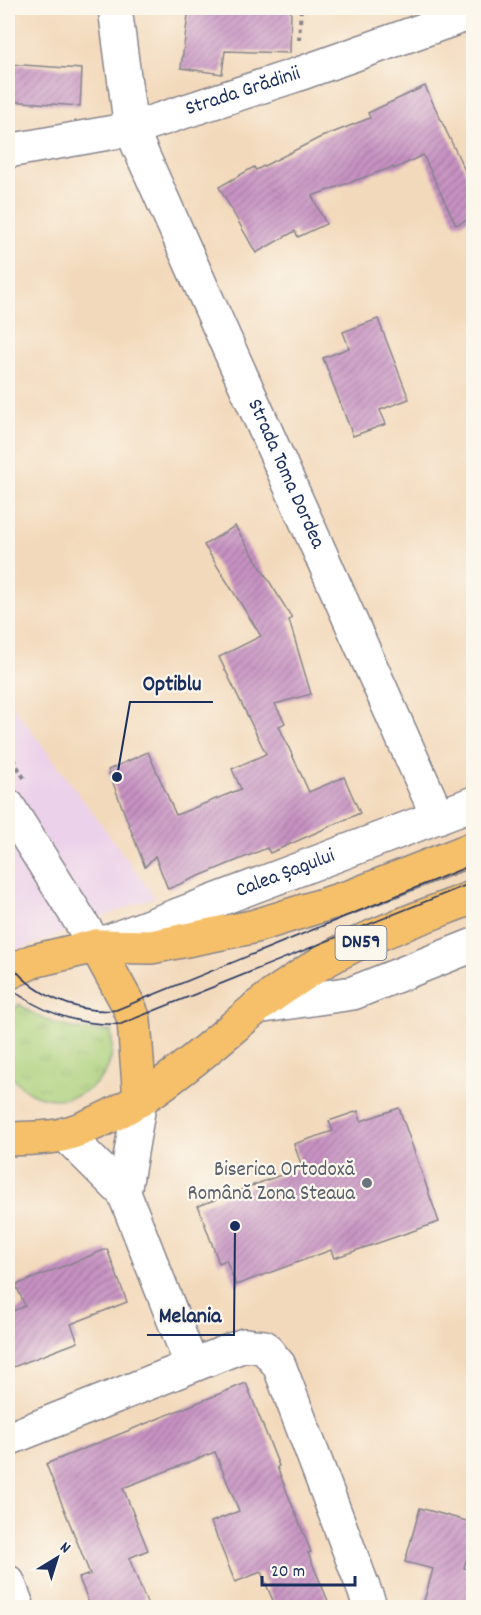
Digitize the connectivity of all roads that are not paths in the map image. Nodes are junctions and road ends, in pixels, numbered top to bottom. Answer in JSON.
{"nodes":[{"id":1,"x":116,"y":8,"type":"edge"},
{"id":2,"x":474,"y":12,"type":"edge"},
{"id":3,"x":131,"y":129,"type":"junction"},
{"id":4,"x":8,"y":151,"type":"edge"},
{"id":5,"x":474,"y":803,"type":"edge"},
{"id":6,"x":8,"y":806,"type":"edge"},
{"id":7,"x":438,"y":817,"type":"junction"},
{"id":8,"x":474,"y":848,"type":"edge"},
{"id":9,"x":474,"y":897,"type":"edge"},
{"id":10,"x":474,"y":945,"type":"edge"},
{"id":11,"x":96,"y":946,"type":"junction"},
{"id":12,"x":8,"y":973,"type":"edge"},
{"id":13,"x":257,"y":1007,"type":"junction"},
{"id":14,"x":140,"y":1100,"type":"junction"},
{"id":15,"x":65,"y":1134,"type":"junction"},
{"id":16,"x":8,"y":1139,"type":"edge"},
{"id":17,"x":124,"y":1193,"type":"junction"},
{"id":18,"x":191,"y":1364,"type":"junction"},
{"id":19,"x":8,"y":1439,"type":"edge"},
{"id":20,"x":8,"y":1582,"type":"edge"},
{"id":21,"x":18,"y":1608,"type":"edge"},
{"id":22,"x":370,"y":1608,"type":"edge"}],
"edges":[{"from":1,"to":3,"type":"street","name":"Strada Toma Dordea"},
{"from":2,"to":3,"type":"street","name":"Strada Grădinii"},
{"from":3,"to":4,"type":"street","name":"Strada Grădinii"},
{"from":3,"to":7,"type":"street","name":"Strada Toma Dordea"},
{"from":5,"to":7,"type":"street","name":"Calea Șagului"},
{"from":6,"to":11,"type":"street"},
{"from":7,"to":11,"type":"street","name":"Calea Șagului"},
{"from":8,"to":11,"type":"main road","name":"Calea Șagului","number":"DN59"},
{"from":9,"to":13,"type":"main road","number":"DN59"},
{"from":10,"to":13,"type":"street"},
{"from":11,"to":12,"type":"main road","name":"Calea Șagului","number":"DN59"},
{"from":11,"to":14,"type":"main road"},
{"from":13,"to":14,"type":"main road","number":"DN59"},
{"from":14,"to":15,"type":"main road","number":"DN59"},
{"from":14,"to":17,"type":"street"},
{"from":15,"to":16,"type":"main road","number":"DN59"},
{"from":15,"to":17,"type":"street"},
{"from":17,"to":18,"type":"street"},
{"from":18,"to":19,"type":"street"},
{"from":18,"to":22,"type":"street"},
{"from":20,"to":21,"type":"street"}]}
